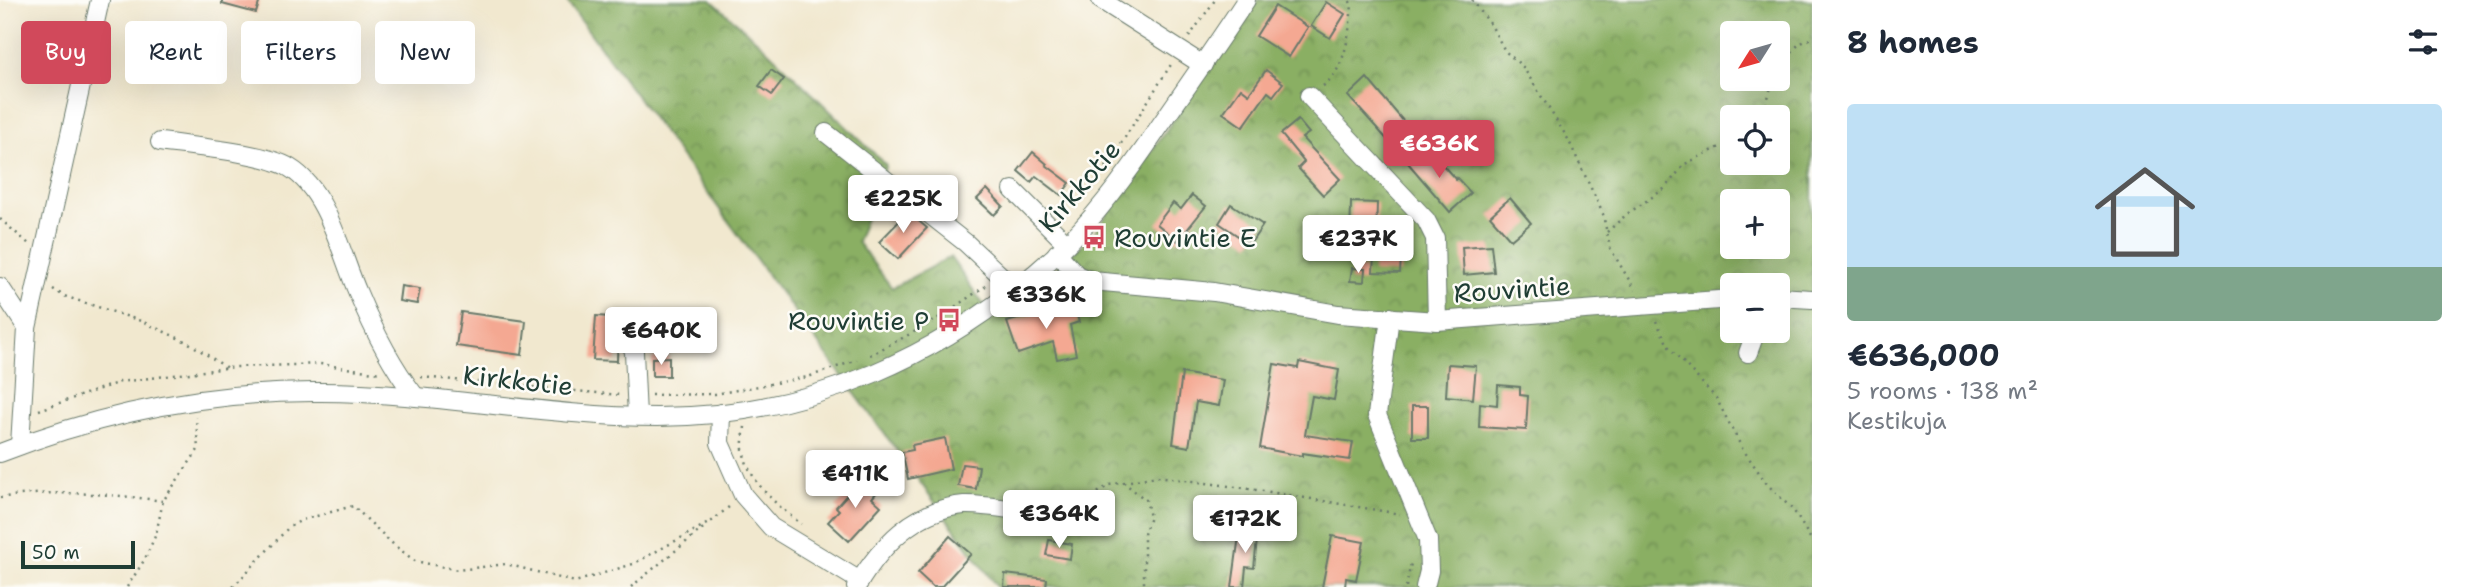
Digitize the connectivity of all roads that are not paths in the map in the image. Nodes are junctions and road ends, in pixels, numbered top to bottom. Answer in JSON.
{"nodes":[{"id":1,"x":100,"y":0,"type":"edge"},
{"id":2,"x":1101,"y":0,"type":"edge"},
{"id":3,"x":1246,"y":0,"type":"edge"},
{"id":4,"x":1203,"y":65,"type":"junction"},
{"id":5,"x":1309,"y":96,"type":"road end"},
{"id":6,"x":826,"y":133,"type":"dead end"},
{"id":7,"x":160,"y":142,"type":"dead end"},
{"id":8,"x":1013,"y":190,"type":"dead end"},
{"id":9,"x":1062,"y":249,"type":"junction"},
{"id":10,"x":0,"y":287,"type":"edge"},
{"id":11,"x":1015,"y":289,"type":"junction"},
{"id":12,"x":1790,"y":298,"type":"edge"},
{"id":13,"x":1812,"y":299,"type":"edge"},
{"id":14,"x":1720,"y":300,"type":"edge"},
{"id":15,"x":1390,"y":317,"type":"junction"},
{"id":16,"x":1437,"y":321,"type":"junction"},
{"id":17,"x":27,"y":328,"type":"junction"},
{"id":18,"x":629,"y":338,"type":"dead end"},
{"id":19,"x":1752,"y":343,"type":"edge"},
{"id":20,"x":1748,"y":353,"type":"dead end"},
{"id":21,"x":415,"y":396,"type":"junction"},
{"id":22,"x":721,"y":413,"type":"junction"},
{"id":23,"x":637,"y":416,"type":"junction"},
{"id":24,"x":20,"y":445,"type":"junction"},
{"id":25,"x":0,"y":453,"type":"edge"},
{"id":26,"x":1040,"y":513,"type":"road end"},
{"id":27,"x":858,"y":584,"type":"edge"},
{"id":28,"x":1425,"y":587,"type":"edge"}],
"edges":[{"from":1,"to":17,"type":"street"},
{"from":2,"to":4,"type":"street"},
{"from":3,"to":4,"type":"street","name":"Kirkkotie"},
{"from":4,"to":9,"type":"street","name":"Kirkkotie"},
{"from":5,"to":16,"type":"street"},
{"from":6,"to":11,"type":"street"},
{"from":7,"to":21,"type":"street"},
{"from":8,"to":9,"type":"street","name":"Rouvintie"},
{"from":9,"to":11,"type":"street","name":"Kirkkotie"},
{"from":9,"to":15,"type":"street","name":"Rouvintie"},
{"from":10,"to":17,"type":"street"},
{"from":11,"to":22,"type":"street","name":"Kirkkotie"},
{"from":12,"to":13,"type":"street"},
{"from":14,"to":16,"type":"street","name":"Rouvintie"},
{"from":15,"to":16,"type":"street","name":"Rouvintie"},
{"from":15,"to":28,"type":"street"},
{"from":17,"to":24,"type":"street"},
{"from":18,"to":23,"type":"street"},
{"from":19,"to":20,"type":"street"},
{"from":21,"to":23,"type":"street","name":"Kirkkotie"},
{"from":21,"to":24,"type":"street","name":"Kirkkotie"},
{"from":22,"to":23,"type":"street","name":"Kirkkotie"},
{"from":22,"to":27,"type":"street"},
{"from":24,"to":25,"type":"street","name":"Kirkkotie"},
{"from":26,"to":27,"type":"street"}]}
